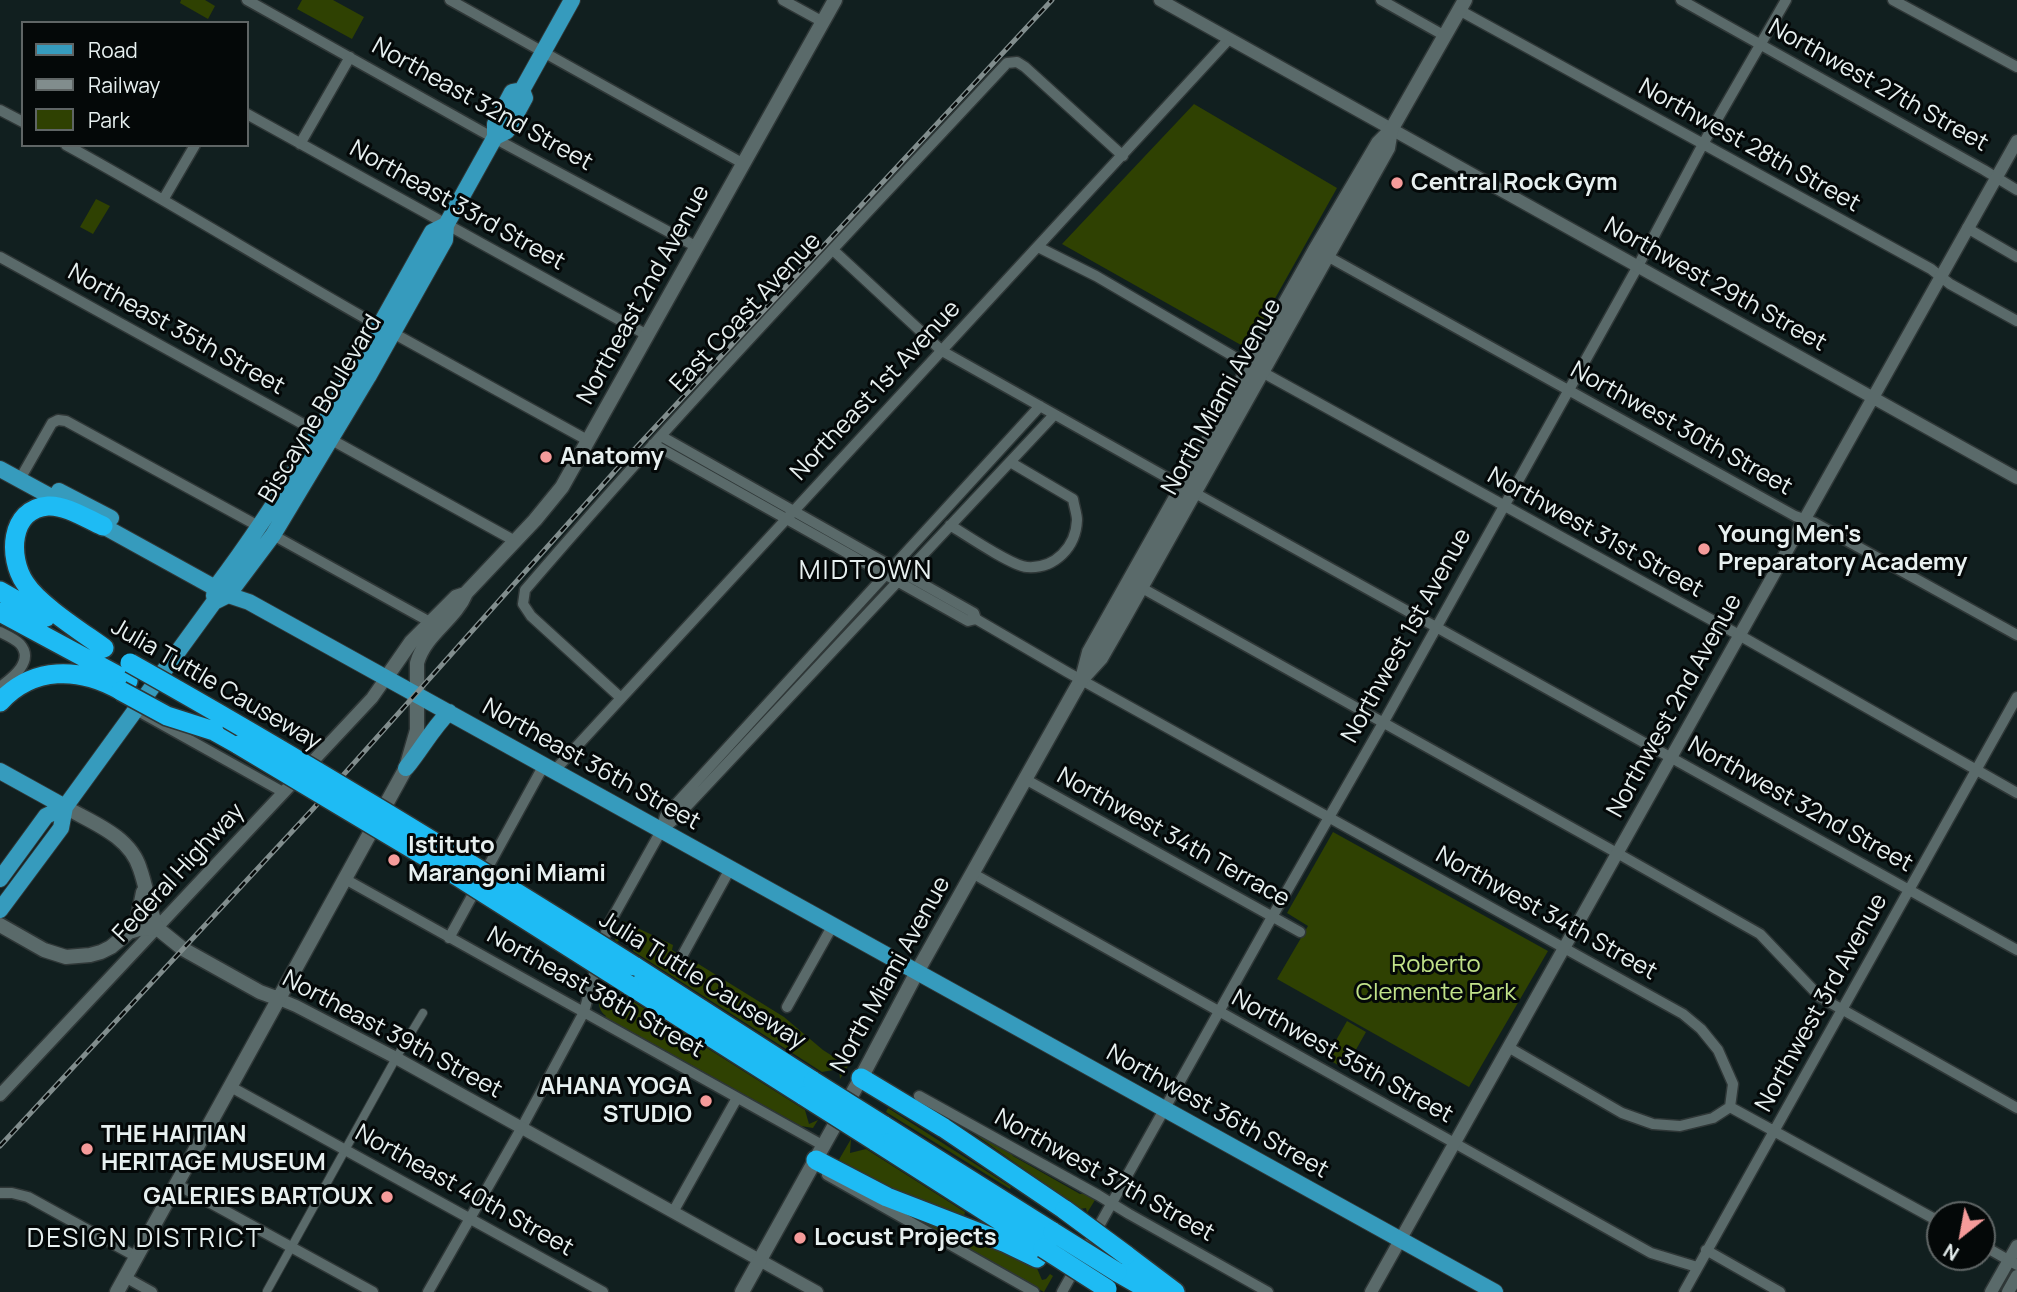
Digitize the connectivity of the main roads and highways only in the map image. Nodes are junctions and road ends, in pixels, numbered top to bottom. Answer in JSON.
{"nodes":[{"id":1,"x":572,"y":0,"type":"edge"},
{"id":2,"x":835,"y":0,"type":"edge"},
{"id":3,"x":1462,"y":5,"type":"edge"},
{"id":4,"x":1391,"y":130,"type":"junction"},
{"id":5,"x":1256,"y":369,"type":"junction"},
{"id":6,"x":0,"y":458,"type":"edge"},
{"id":7,"x":0,"y":469,"type":"edge"},
{"id":8,"x":1189,"y":490,"type":"junction"},
{"id":9,"x":103,"y":526,"type":"junction"},
{"id":10,"x":0,"y":591,"type":"edge"},
{"id":11,"x":226,"y":591,"type":"junction"},
{"id":12,"x":466,"y":593,"type":"junction"},
{"id":13,"x":0,"y":612,"type":"edge"},
{"id":14,"x":1124,"y":618,"type":"junction"},
{"id":15,"x":104,"y":648,"type":"junction"},
{"id":16,"x":126,"y":678,"type":"junction"},
{"id":17,"x":386,"y":678,"type":"junction"},
{"id":18,"x":1081,"y":680,"type":"junction"},
{"id":19,"x":418,"y":695,"type":"junction"},
{"id":20,"x":0,"y":702,"type":"edge"},
{"id":21,"x":449,"y":712,"type":"junction"},
{"id":22,"x":407,"y":768,"type":"junction"},
{"id":23,"x":0,"y":771,"type":"edge"},
{"id":24,"x":65,"y":807,"type":"junction"},
{"id":25,"x":0,"y":879,"type":"edge"},
{"id":26,"x":144,"y":884,"type":"junction"},
{"id":27,"x":0,"y":910,"type":"edge"},
{"id":28,"x":0,"y":925,"type":"edge"},
{"id":29,"x":157,"y":929,"type":"junction"},
{"id":30,"x":129,"y":932,"type":"junction"},
{"id":31,"x":917,"y":971,"type":"junction"},
{"id":32,"x":631,"y":976,"type":"junction"},
{"id":33,"x":279,"y":999,"type":"junction"},
{"id":34,"x":861,"y":1077,"type":"junction"},
{"id":35,"x":817,"y":1158,"type":"junction"},
{"id":36,"x":1044,"y":1246,"type":"junction"},
{"id":37,"x":1112,"y":1280,"type":"edge"},
{"id":38,"x":117,"y":1292,"type":"edge"},
{"id":39,"x":742,"y":1292,"type":"edge"},
{"id":40,"x":1145,"y":1292,"type":"edge"},
{"id":41,"x":1152,"y":1292,"type":"edge"},
{"id":42,"x":1175,"y":1292,"type":"edge"},
{"id":43,"x":1494,"y":1292,"type":"edge"}],
"edges":[{"from":1,"to":11,"type":"main road","name":"Biscayne Boulevard"},
{"from":2,"to":12,"type":"main road","name":"Northeast 2nd Avenue"},
{"from":3,"to":4,"type":"main road","name":"North Miami Avenue"},
{"from":4,"to":5,"type":"main road","name":"North Miami Avenue"},
{"from":4,"to":5,"type":"main road","name":"North Miami Avenue"},
{"from":5,"to":8,"type":"main road","name":"North Miami Avenue"},
{"from":5,"to":8,"type":"main road","name":"North Miami Avenue"},
{"from":6,"to":11,"type":"main road","name":"Northeast 36th Street"},
{"from":7,"to":9,"type":"main road","name":"Northeast 36th Street"},
{"from":8,"to":14,"type":"main road","name":"North Miami Avenue"},
{"from":8,"to":14,"type":"main road"},
{"from":8,"to":18,"type":"main road","name":"North Miami Avenue"},
{"from":9,"to":11,"type":"main road","name":"Northeast 36th Street"},
{"from":9,"to":15,"type":"highway"},
{"from":10,"to":15,"type":"highway","name":"Julia Tuttle Causeway"},
{"from":11,"to":17,"type":"main road","name":"Northeast 36th Street"},
{"from":11,"to":24,"type":"main road","name":"Biscayne Boulevard"},
{"from":12,"to":17,"type":"main road","name":"Northeast 2nd Avenue"},
{"from":12,"to":19,"type":"main road","name":"Northeast 2nd Avenue"},
{"from":13,"to":16,"type":"highway","name":"Julia Tuttle Causeway"},
{"from":14,"to":18,"type":"main road","name":"North Miami Avenue"},
{"from":15,"to":16,"type":"highway","name":"Julia Tuttle Causeway"},
{"from":16,"to":20,"type":"highway"},
{"from":16,"to":32,"type":"highway","name":"Julia Tuttle Causeway","bridge":true},
{"from":16,"to":32,"type":"highway","name":"Julia Tuttle Causeway","bridge":true},
{"from":17,"to":19,"type":"main road","name":"Northeast 36th Street"},
{"from":18,"to":31,"type":"main road","name":"North Miami Avenue"},
{"from":19,"to":21,"type":"main road","name":"Northeast 36th Street"},
{"from":19,"to":22,"type":"main road","name":"Northeast 2nd Avenue"},
{"from":21,"to":22,"type":"main road"},
{"from":21,"to":31,"type":"main road","name":"Northeast 36th Street"},
{"from":22,"to":33,"type":"main road","name":"Northeast 2nd Avenue"},
{"from":23,"to":24,"type":"main road"},
{"from":24,"to":25,"type":"main road","name":"Biscayne Boulevard"},
{"from":24,"to":26,"type":"main road"},
{"from":24,"to":27,"type":"main road","name":"Biscayne Boulevard"},
{"from":26,"to":29,"type":"main road"},
{"from":26,"to":30,"type":"main road"},
{"from":28,"to":30,"type":"main road"},
{"from":29,"to":30,"type":"main road"},
{"from":29,"to":33,"type":"main road","name":"Northeast 39th Street"},
{"from":31,"to":34,"type":"main road","name":"North Miami Avenue"},
{"from":31,"to":43,"type":"main road","name":"Northwest 36th Street"},
{"from":32,"to":36,"type":"highway","name":"Julia Tuttle Causeway","bridge":true},
{"from":33,"to":38,"type":"main road","name":"Northeast 2nd Avenue"},
{"from":34,"to":35,"type":"main road","name":"North Miami Avenue"},
{"from":34,"to":37,"type":"highway","bridge":true},
{"from":35,"to":36,"type":"highway"},
{"from":35,"to":39,"type":"main road","name":"North Miami Avenue"},
{"from":36,"to":37,"type":"highway","name":"Julia Tuttle Causeway","bridge":true},
{"from":36,"to":37,"type":"highway"},
{"from":37,"to":40,"type":"highway"},
{"from":37,"to":41,"type":"highway"},
{"from":37,"to":42,"type":"highway"}]}
